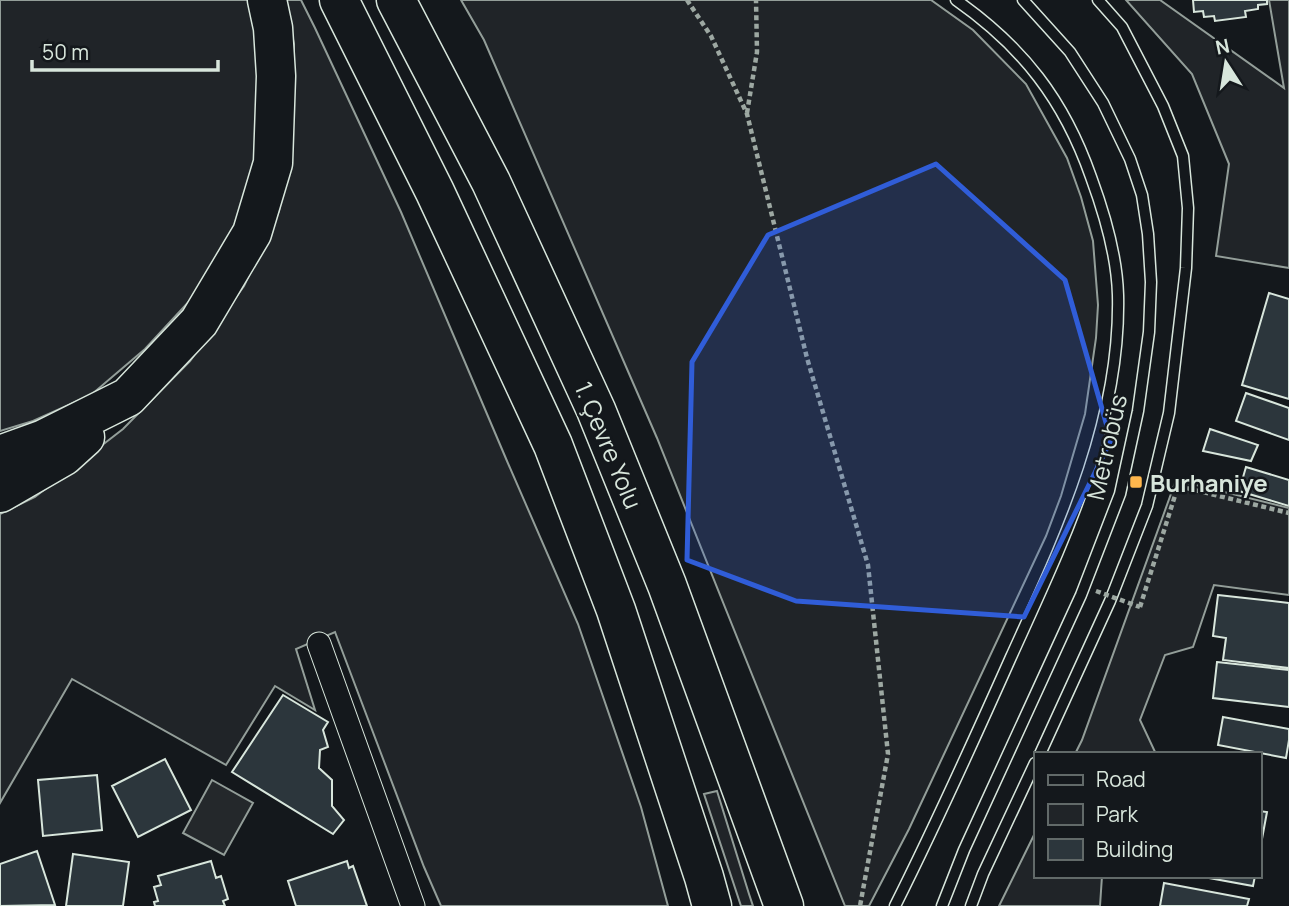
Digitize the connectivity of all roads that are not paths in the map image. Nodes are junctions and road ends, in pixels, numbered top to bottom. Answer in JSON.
{"nodes":[{"id":1,"x":267,"y":0,"type":"edge"},
{"id":2,"x":339,"y":0,"type":"edge"},
{"id":3,"x":396,"y":0,"type":"edge"},
{"id":4,"x":956,"y":0,"type":"edge"},
{"id":5,"x":1023,"y":0,"type":"edge"},
{"id":6,"x":1098,"y":0,"type":"edge"},
{"id":7,"x":128,"y":397,"type":"junction"},
{"id":8,"x":0,"y":454,"type":"edge"},
{"id":9,"x":0,"y":493,"type":"edge"},
{"id":10,"x":319,"y":644,"type":"dead end"},
{"id":11,"x":1041,"y":752,"type":"edge"},
{"id":12,"x":1034,"y":765,"type":"edge"},
{"id":13,"x":413,"y":906,"type":"edge"},
{"id":14,"x":712,"y":906,"type":"edge"},
{"id":15,"x":784,"y":906,"type":"edge"},
{"id":16,"x":895,"y":906,"type":"edge"},
{"id":17,"x":942,"y":906,"type":"edge"},
{"id":18,"x":971,"y":906,"type":"edge"}],
"edges":[{"from":1,"to":7,"type":"highway"},
{"from":2,"to":14,"type":"highway"},
{"from":3,"to":15,"type":"highway","name":"1. Çevre Yolu"},
{"from":4,"to":16,"type":"lane"},
{"from":5,"to":17,"type":"lane","name":"Metrobüs"},
{"from":6,"to":11,"type":"lane"},
{"from":7,"to":8,"type":"highway"},
{"from":7,"to":9,"type":"highway"},
{"from":10,"to":13,"type":"street"},
{"from":12,"to":18,"type":"lane"}]}
